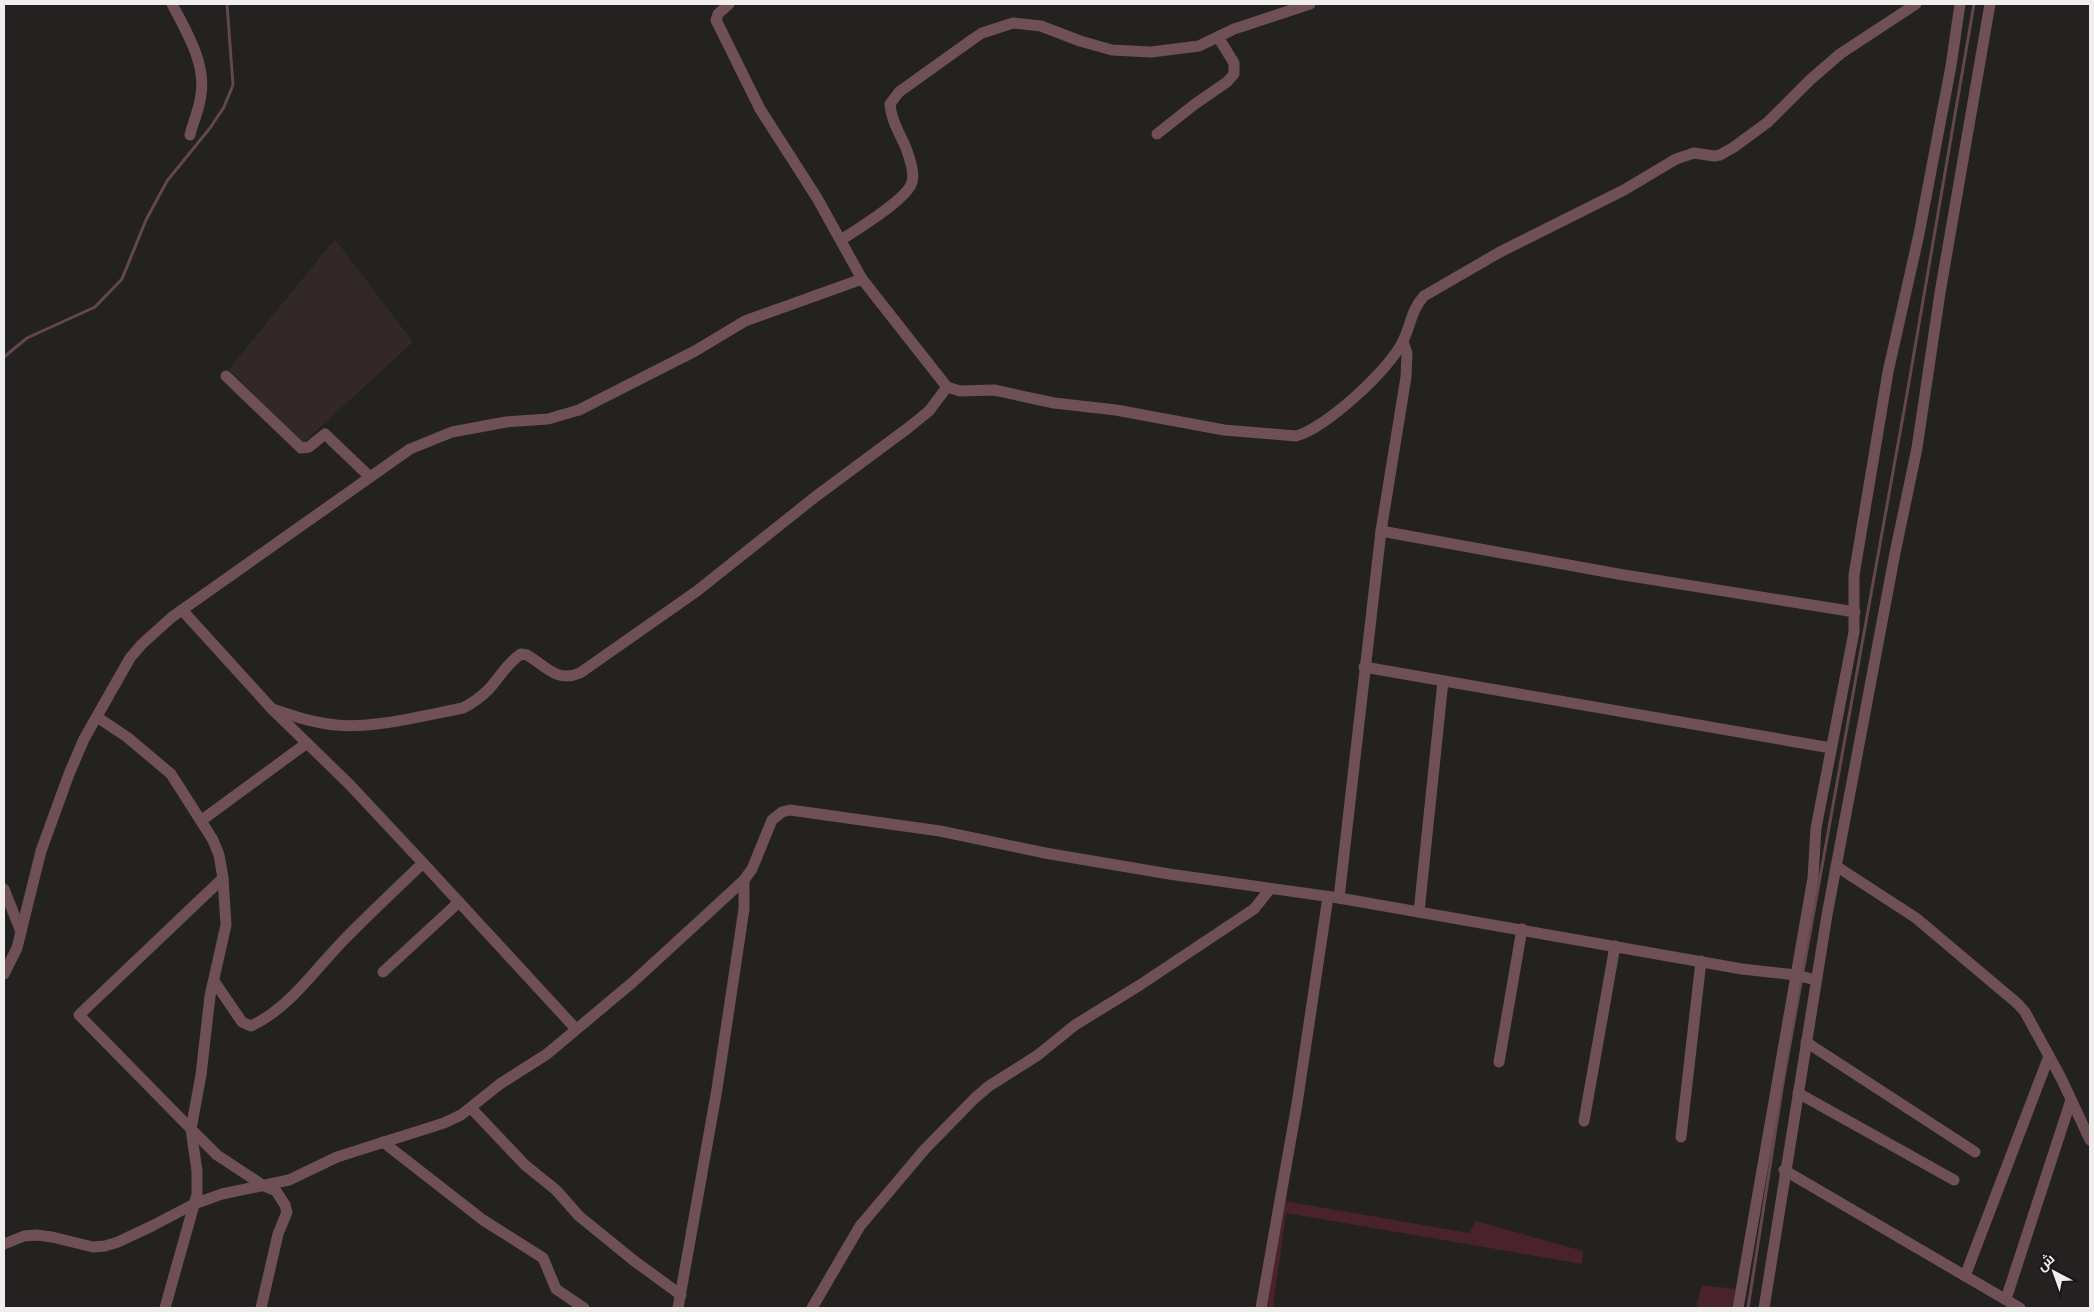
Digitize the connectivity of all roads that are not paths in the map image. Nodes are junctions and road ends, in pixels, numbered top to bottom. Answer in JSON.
{"nodes":[{"id":1,"x":172,"y":4,"type":"edge"},
{"id":2,"x":729,"y":4,"type":"edge"},
{"id":3,"x":1310,"y":4,"type":"edge"},
{"id":4,"x":1916,"y":4,"type":"edge"},
{"id":5,"x":1960,"y":4,"type":"edge"},
{"id":6,"x":1990,"y":4,"type":"edge"},
{"id":7,"x":1218,"y":37,"type":"junction"},
{"id":8,"x":1158,"y":134,"type":"dead end"},
{"id":9,"x":190,"y":135,"type":"dead end"},
{"id":10,"x":841,"y":240,"type":"junction"},
{"id":11,"x":862,"y":280,"type":"junction"},
{"id":12,"x":1403,"y":342,"type":"junction"},
{"id":13,"x":226,"y":376,"type":"dead end"},
{"id":14,"x":947,"y":387,"type":"junction"},
{"id":15,"x":370,"y":477,"type":"junction"},
{"id":16,"x":1381,"y":531,"type":"junction"},
{"id":17,"x":182,"y":610,"type":"junction"},
{"id":18,"x":1854,"y":612,"type":"junction"},
{"id":19,"x":1364,"y":667,"type":"junction"},
{"id":20,"x":1443,"y":680,"type":"junction"},
{"id":21,"x":272,"y":709,"type":"junction"},
{"id":22,"x":97,"y":717,"type":"junction"},
{"id":23,"x":307,"y":743,"type":"junction"},
{"id":24,"x":1831,"y":748,"type":"junction"},
{"id":25,"x":202,"y":820,"type":"junction"},
{"id":26,"x":423,"y":863,"type":"junction"},
{"id":27,"x":1836,"y":866,"type":"junction"},
{"id":28,"x":223,"y":878,"type":"junction"},
{"id":29,"x":744,"y":880,"type":"junction"},
{"id":30,"x":4,"y":889,"type":"edge"},
{"id":31,"x":1270,"y":889,"type":"junction"},
{"id":32,"x":1334,"y":898,"type":"junction"},
{"id":33,"x":459,"y":902,"type":"junction"},
{"id":34,"x":1419,"y":912,"type":"junction"},
{"id":35,"x":1522,"y":930,"type":"junction"},
{"id":36,"x":21,"y":932,"type":"junction"},
{"id":37,"x":1616,"y":946,"type":"junction"},
{"id":38,"x":1701,"y":962,"type":"junction"},
{"id":39,"x":384,"y":972,"type":"dead end"},
{"id":40,"x":4,"y":974,"type":"edge"},
{"id":41,"x":1806,"y":978,"type":"junction"},
{"id":42,"x":214,"y":981,"type":"junction"},
{"id":43,"x":576,"y":1030,"type":"junction"},
{"id":44,"x":1806,"y":1042,"type":"junction"},
{"id":45,"x":2049,"y":1056,"type":"junction"},
{"id":46,"x":1499,"y":1062,"type":"dead end"},
{"id":47,"x":1798,"y":1093,"type":"junction"},
{"id":48,"x":2071,"y":1100,"type":"junction"},
{"id":49,"x":471,"y":1108,"type":"junction"},
{"id":50,"x":1584,"y":1121,"type":"dead end"},
{"id":51,"x":191,"y":1128,"type":"junction"},
{"id":52,"x":1681,"y":1137,"type":"dead end"},
{"id":53,"x":2090,"y":1140,"type":"edge"},
{"id":54,"x":383,"y":1142,"type":"junction"},
{"id":55,"x":1975,"y":1152,"type":"dead end"},
{"id":56,"x":1784,"y":1170,"type":"junction"},
{"id":57,"x":1954,"y":1180,"type":"dead end"},
{"id":58,"x":264,"y":1186,"type":"junction"},
{"id":59,"x":194,"y":1204,"type":"junction"},
{"id":60,"x":4,"y":1244,"type":"edge"},
{"id":61,"x":1965,"y":1276,"type":"junction"},
{"id":62,"x":681,"y":1295,"type":"junction"},
{"id":63,"x":2006,"y":1299,"type":"junction"},
{"id":64,"x":165,"y":1308,"type":"edge"},
{"id":65,"x":261,"y":1308,"type":"edge"},
{"id":66,"x":584,"y":1308,"type":"edge"},
{"id":67,"x":678,"y":1308,"type":"edge"},
{"id":68,"x":812,"y":1308,"type":"edge"},
{"id":69,"x":1261,"y":1308,"type":"edge"},
{"id":70,"x":1738,"y":1308,"type":"edge"},
{"id":71,"x":1764,"y":1308,"type":"edge"},
{"id":72,"x":2020,"y":1308,"type":"edge"}],
"edges":[{"from":1,"to":9,"type":"street"},
{"from":2,"to":10,"type":"street"},
{"from":3,"to":7,"type":"street"},
{"from":4,"to":12,"type":"street"},
{"from":5,"to":18,"type":"street"},
{"from":6,"to":27,"type":"street"},
{"from":7,"to":8,"type":"street"},
{"from":7,"to":10,"type":"street"},
{"from":10,"to":11,"type":"street"},
{"from":11,"to":14,"type":"street"},
{"from":11,"to":15,"type":"street"},
{"from":12,"to":14,"type":"street"},
{"from":12,"to":16,"type":"street"},
{"from":13,"to":15,"type":"street"},
{"from":14,"to":21,"type":"street"},
{"from":15,"to":17,"type":"street"},
{"from":16,"to":18,"type":"street"},
{"from":16,"to":19,"type":"street"},
{"from":17,"to":21,"type":"street"},
{"from":17,"to":22,"type":"street"},
{"from":18,"to":24,"type":"street"},
{"from":19,"to":20,"type":"street"},
{"from":19,"to":32,"type":"street"},
{"from":20,"to":24,"type":"street"},
{"from":20,"to":34,"type":"street"},
{"from":21,"to":23,"type":"street"},
{"from":22,"to":25,"type":"street"},
{"from":22,"to":36,"type":"street"},
{"from":23,"to":25,"type":"street"},
{"from":23,"to":26,"type":"street"},
{"from":24,"to":41,"type":"street"},
{"from":25,"to":28,"type":"street"},
{"from":26,"to":33,"type":"street"},
{"from":26,"to":42,"type":"street"},
{"from":27,"to":41,"type":"street"},
{"from":27,"to":45,"type":"street"},
{"from":28,"to":42,"type":"street"},
{"from":28,"to":51,"type":"street"},
{"from":29,"to":31,"type":"street"},
{"from":29,"to":43,"type":"street"},
{"from":29,"to":62,"type":"street"},
{"from":30,"to":36,"type":"street"},
{"from":31,"to":32,"type":"street"},
{"from":31,"to":68,"type":"street"},
{"from":32,"to":34,"type":"street"},
{"from":32,"to":69,"type":"street"},
{"from":33,"to":39,"type":"street"},
{"from":33,"to":43,"type":"street"},
{"from":34,"to":35,"type":"street"},
{"from":35,"to":37,"type":"street"},
{"from":35,"to":46,"type":"street"},
{"from":36,"to":40,"type":"street"},
{"from":37,"to":38,"type":"street"},
{"from":37,"to":50,"type":"street"},
{"from":38,"to":41,"type":"street"},
{"from":38,"to":52,"type":"street"},
{"from":41,"to":44,"type":"street"},
{"from":41,"to":70,"type":"street"},
{"from":42,"to":51,"type":"street"},
{"from":43,"to":49,"type":"street"},
{"from":44,"to":47,"type":"street"},
{"from":44,"to":55,"type":"street"},
{"from":45,"to":48,"type":"street"},
{"from":45,"to":61,"type":"street"},
{"from":47,"to":56,"type":"street"},
{"from":47,"to":57,"type":"street"},
{"from":48,"to":53,"type":"street"},
{"from":48,"to":63,"type":"street"},
{"from":49,"to":54,"type":"street"},
{"from":49,"to":62,"type":"street"},
{"from":51,"to":58,"type":"street"},
{"from":51,"to":59,"type":"street"},
{"from":54,"to":58,"type":"street"},
{"from":54,"to":66,"type":"street"},
{"from":56,"to":61,"type":"street"},
{"from":56,"to":71,"type":"street"},
{"from":58,"to":59,"type":"street"},
{"from":58,"to":65,"type":"street"},
{"from":59,"to":60,"type":"street"},
{"from":59,"to":64,"type":"street"},
{"from":61,"to":63,"type":"street"},
{"from":62,"to":67,"type":"street"},
{"from":63,"to":72,"type":"street"}]}
